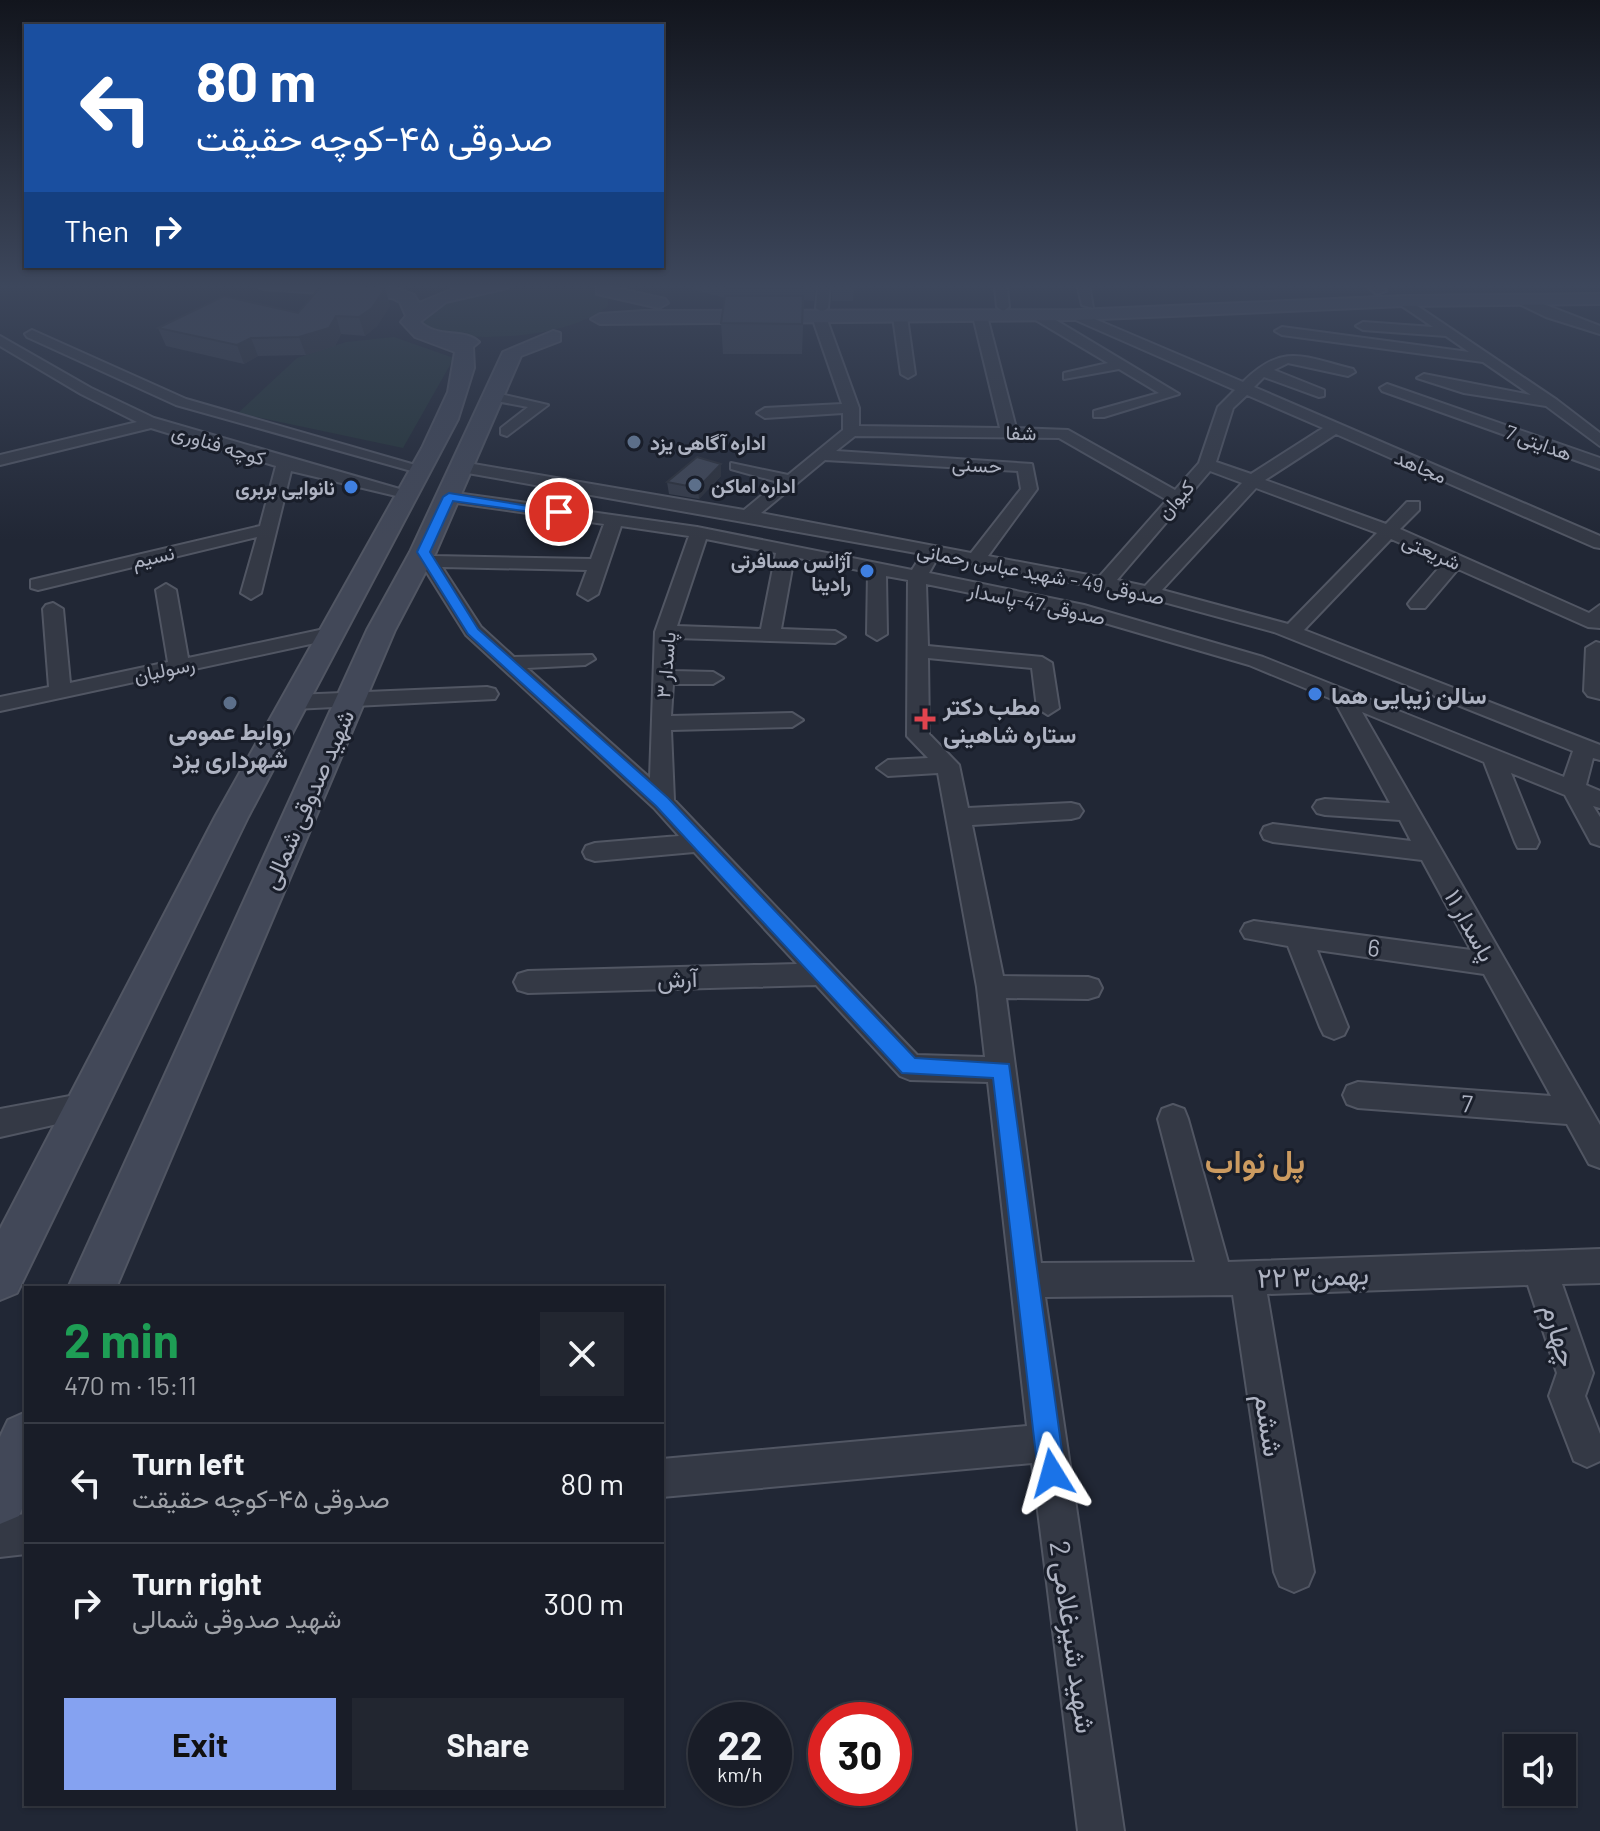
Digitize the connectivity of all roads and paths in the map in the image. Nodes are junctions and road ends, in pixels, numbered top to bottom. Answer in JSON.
{"nodes":[{"id":1,"x":42,"y":369,"type":"edge"},
{"id":2,"x":105,"y":369,"type":"edge"},
{"id":3,"x":456,"y":369,"type":"edge"},
{"id":4,"x":506,"y":369,"type":"edge"},
{"id":5,"x":839,"y":369,"type":"edge"},
{"id":6,"x":907,"y":369,"type":"edge"},
{"id":7,"x":993,"y":369,"type":"edge"},
{"id":8,"x":1097,"y":369,"type":"edge"},
{"id":9,"x":1130,"y":369,"type":"edge"},
{"id":10,"x":1203,"y":369,"type":"edge"},
{"id":11,"x":1265,"y":369,"type":"edge"},
{"id":12,"x":1337,"y":369,"type":"edge"},
{"id":13,"x":1503,"y":369,"type":"edge"},
{"id":14,"x":1262,"y":371,"type":"junction"},
{"id":15,"x":1348,"y":372,"type":"dead end"},
{"id":16,"x":908,"y":374,"type":"dead end"},
{"id":17,"x":1069,"y":376,"type":"dead end"},
{"id":18,"x":121,"y":377,"type":"junction"},
{"id":19,"x":1424,"y":378,"type":"dead end"},
{"id":20,"x":1241,"y":388,"type":"junction"},
{"id":21,"x":1387,"y":388,"type":"dead end"},
{"id":22,"x":86,"y":391,"type":"junction"},
{"id":23,"x":1319,"y":393,"type":"dead end"},
{"id":24,"x":496,"y":397,"type":"junction"},
{"id":25,"x":1552,"y":403,"type":"junction"},
{"id":26,"x":203,"y":408,"type":"junction"},
{"id":27,"x":851,"y":408,"type":"junction"},
{"id":28,"x":765,"y":413,"type":"dead end"},
{"id":29,"x":1099,"y":414,"type":"dead end"},
{"id":30,"x":152,"y":423,"type":"junction"},
{"id":31,"x":1334,"y":428,"type":"junction"},
{"id":32,"x":507,"y":431,"type":"dead end"},
{"id":33,"x":851,"y":431,"type":"junction"},
{"id":34,"x":1009,"y":432,"type":"junction"},
{"id":35,"x":1600,"y":441,"type":"edge"},
{"id":36,"x":819,"y":455,"type":"junction"},
{"id":37,"x":0,"y":460,"type":"edge"},
{"id":38,"x":285,"y":463,"type":"junction"},
{"id":39,"x":1207,"y":464,"type":"junction"},
{"id":40,"x":1600,"y":464,"type":"edge"},
{"id":41,"x":737,"y":466,"type":"dead end"},
{"id":42,"x":1255,"y":479,"type":"junction"},
{"id":43,"x":789,"y":480,"type":"junction"},
{"id":44,"x":415,"y":481,"type":"junction"},
{"id":45,"x":456,"y":482,"type":"junction"},
{"id":46,"x":1175,"y":497,"type":"junction"},
{"id":47,"x":1413,"y":506,"type":"dead end"},
{"id":48,"x":747,"y":516,"type":"junction"},
{"id":49,"x":614,"y":520,"type":"junction"},
{"id":50,"x":268,"y":529,"type":"junction"},
{"id":51,"x":1389,"y":531,"type":"junction"},
{"id":52,"x":699,"y":533,"type":"junction"},
{"id":53,"x":1600,"y":543,"type":"edge"},
{"id":54,"x":786,"y":550,"type":"junction"},
{"id":55,"x":932,"y":552,"type":"junction"},
{"id":56,"x":427,"y":557,"type":"junction"},
{"id":57,"x":976,"y":559,"type":"junction"},
{"id":58,"x":1455,"y":561,"type":"junction"},
{"id":59,"x":598,"y":565,"type":"junction"},
{"id":60,"x":877,"y":568,"type":"junction"},
{"id":61,"x":917,"y":577,"type":"junction"},
{"id":62,"x":1105,"y":582,"type":"junction"},
{"id":63,"x":38,"y":584,"type":"dead end"},
{"id":64,"x":166,"y":590,"type":"dead end"},
{"id":65,"x":1150,"y":592,"type":"junction"},
{"id":66,"x":251,"y":593,"type":"dead end"},
{"id":67,"x":588,"y":594,"type":"dead end"},
{"id":68,"x":1418,"y":604,"type":"dead end"},
{"id":69,"x":53,"y":609,"type":"dead end"},
{"id":70,"x":1600,"y":611,"type":"edge"},
{"id":71,"x":665,"y":632,"type":"junction"},
{"id":72,"x":1291,"y":632,"type":"junction"},
{"id":73,"x":329,"y":634,"type":"junction"},
{"id":74,"x":877,"y":634,"type":"dead end"},
{"id":75,"x":770,"y":635,"type":"junction"},
{"id":76,"x":835,"y":637,"type":"dead end"},
{"id":77,"x":1596,"y":648,"type":"dead end"},
{"id":78,"x":917,"y":651,"type":"junction"},
{"id":79,"x":585,"y":659,"type":"dead end"},
{"id":80,"x":511,"y":663,"type":"junction"},
{"id":81,"x":179,"y":665,"type":"junction"},
{"id":82,"x":663,"y":677,"type":"junction"},
{"id":83,"x":713,"y":678,"type":"dead end"},
{"id":84,"x":60,"y":691,"type":"junction"},
{"id":85,"x":1600,"y":692,"type":"edge"},
{"id":86,"x":487,"y":694,"type":"dead end"},
{"id":87,"x":1342,"y":696,"type":"junction"},
{"id":88,"x":350,"y":700,"type":"junction"},
{"id":89,"x":294,"y":702,"type":"junction"},
{"id":90,"x":0,"y":704,"type":"edge"},
{"id":91,"x":1048,"y":708,"type":"dead end"},
{"id":92,"x":792,"y":720,"type":"dead end"},
{"id":93,"x":660,"y":723,"type":"junction"},
{"id":94,"x":1493,"y":756,"type":"junction"},
{"id":95,"x":1583,"y":764,"type":"edge"},
{"id":96,"x":948,"y":765,"type":"junction"},
{"id":97,"x":888,"y":768,"type":"dead end"},
{"id":98,"x":1600,"y":800,"type":"edge"},
{"id":99,"x":662,"y":802,"type":"junction"},
{"id":100,"x":1325,"y":807,"type":"dead end"},
{"id":101,"x":1071,"y":811,"type":"dead end"},
{"id":102,"x":1408,"y":812,"type":"junction"},
{"id":103,"x":959,"y":817,"type":"junction"},
{"id":104,"x":1273,"y":833,"type":"dead end"},
{"id":105,"x":1600,"y":837,"type":"edge"},
{"id":106,"x":1527,"y":842,"type":"dead end"},
{"id":107,"x":700,"y":843,"type":"junction"},
{"id":108,"x":595,"y":852,"type":"dead end"},
{"id":109,"x":1430,"y":852,"type":"junction"},
{"id":110,"x":1254,"y":931,"type":"dead end"},
{"id":111,"x":1298,"y":937,"type":"junction"},
{"id":112,"x":1493,"y":964,"type":"junction"},
{"id":113,"x":825,"y":974,"type":"junction"},
{"id":114,"x":528,"y":982,"type":"dead end"},
{"id":115,"x":991,"y":987,"type":"junction"},
{"id":116,"x":1088,"y":988,"type":"dead end"},
{"id":117,"x":1334,"y":1027,"type":"dead end"},
{"id":118,"x":1002,"y":1070,"type":"junction"},
{"id":119,"x":1358,"y":1095,"type":"dead end"},
{"id":120,"x":86,"y":1106,"type":"junction"},
{"id":121,"x":1576,"y":1111,"type":"junction"},
{"id":122,"x":1173,"y":1119,"type":"dead end"},
{"id":123,"x":0,"y":1123,"type":"edge"},
{"id":124,"x":1600,"y":1154,"type":"edge"},
{"id":125,"x":1539,"y":1266,"type":"junction"},
{"id":126,"x":1600,"y":1266,"type":"edge"},
{"id":127,"x":0,"y":1277,"type":"edge"},
{"id":128,"x":1231,"y":1278,"type":"junction"},
{"id":129,"x":1026,"y":1280,"type":"junction"},
{"id":130,"x":93,"y":1286,"type":"edge"},
{"id":131,"x":24,"y":1443,"type":"edge"},
{"id":132,"x":1048,"y":1443,"type":"junction"},
{"id":133,"x":1587,"y":1448,"type":"dead end"},
{"id":134,"x":664,"y":1478,"type":"edge"},
{"id":135,"x":0,"y":1497,"type":"edge"},
{"id":136,"x":24,"y":1534,"type":"edge"},
{"id":137,"x":0,"y":1537,"type":"edge"},
{"id":138,"x":1294,"y":1572,"type":"dead end"},
{"id":139,"x":1101,"y":1831,"type":"edge"}],
"edges":[{"from":1,"to":22,"type":"street","name":"کوچه فناوری"},
{"from":2,"to":18,"type":"street"},
{"from":3,"to":44,"type":"main road"},
{"from":4,"to":24,"type":"main road","name":"شهید صدوقی شمالی"},
{"from":5,"to":27,"type":"street"},
{"from":6,"to":16,"type":"street"},
{"from":7,"to":34,"type":"street"},
{"from":8,"to":17,"type":"street"},
{"from":9,"to":29,"type":"street"},
{"from":10,"to":20,"type":"street","name":"مجاهد"},
{"from":11,"to":14,"type":"street"},
{"from":12,"to":15,"type":"street"},
{"from":13,"to":25,"type":"street"},
{"from":14,"to":20,"type":"street"},
{"from":14,"to":23,"type":"street"},
{"from":18,"to":22,"type":"street"},
{"from":18,"to":26,"type":"street"},
{"from":19,"to":25,"type":"street"},
{"from":20,"to":31,"type":"street","name":"مجاهد"},
{"from":20,"to":39,"type":"street"},
{"from":21,"to":40,"type":"street","name":"هدایتی 7"},
{"from":22,"to":30,"type":"street","name":"کوچه فناوری"},
{"from":24,"to":32,"type":"street"},
{"from":24,"to":45,"type":"main road","name":"شهید صدوقی شمالی"},
{"from":25,"to":35,"type":"street"},
{"from":26,"to":30,"type":"street"},
{"from":26,"to":44,"type":"street"},
{"from":27,"to":28,"type":"street"},
{"from":27,"to":33,"type":"street"},
{"from":30,"to":37,"type":"street"},
{"from":30,"to":38,"type":"street","name":"کوچه فناوری"},
{"from":31,"to":42,"type":"street"},
{"from":31,"to":53,"type":"street","name":"مجاهد"},
{"from":33,"to":34,"type":"street","name":"شفا"},
{"from":33,"to":36,"type":"street"},
{"from":34,"to":46,"type":"street","name":"شفا"},
{"from":36,"to":43,"type":"street"},
{"from":36,"to":57,"type":"street","name":"حسنی"},
{"from":38,"to":44,"type":"street","name":"کوچه فناوری"},
{"from":38,"to":50,"type":"street"},
{"from":39,"to":42,"type":"street","name":"کیوان"},
{"from":39,"to":46,"type":"street","name":"کیوان"},
{"from":41,"to":43,"type":"street"},
{"from":42,"to":51,"type":"street","name":"شریعتی"},
{"from":42,"to":65,"type":"street","name":"کیوان"},
{"from":43,"to":48,"type":"street"},
{"from":44,"to":73,"type":"main road"},
{"from":45,"to":48,"type":"street","name":"صدوقی 49 - شهید عباس رحمانی"},
{"from":45,"to":49,"type":"street","name":"صدوقی 47-پاسدار"},
{"from":45,"to":56,"type":"main road","name":"شهید صدوقی شمالی"},
{"from":46,"to":62,"type":"street","name":"کیوان"},
{"from":47,"to":51,"type":"street"},
{"from":48,"to":55,"type":"street","name":"صدوقی 49 - شهید عباس رحمانی"},
{"from":49,"to":52,"type":"street","name":"صدوقی 47-پاسدار"},
{"from":49,"to":59,"type":"street"},
{"from":50,"to":63,"type":"street","name":"نسیم"},
{"from":50,"to":66,"type":"street"},
{"from":51,"to":58,"type":"street","name":"شریعتی"},
{"from":51,"to":72,"type":"street"},
{"from":52,"to":54,"type":"street","name":"صدوقی 47-پاسدار"},
{"from":52,"to":71,"type":"street","name":"پاسدار ۳"},
{"from":54,"to":60,"type":"street","name":"صدوقی 47-پاسدار"},
{"from":54,"to":75,"type":"street"},
{"from":55,"to":57,"type":"street","name":"صدوقی 49 - شهید عباس رحمانی"},
{"from":55,"to":61,"type":"street"},
{"from":56,"to":59,"type":"street"},
{"from":56,"to":80,"type":"street"},
{"from":56,"to":88,"type":"main road","name":"شهید صدوقی شمالی"},
{"from":57,"to":62,"type":"street","name":"صدوقی 49 - شهید عباس رحمانی"},
{"from":58,"to":68,"type":"street"},
{"from":58,"to":70,"type":"street","name":"شریعتی"},
{"from":59,"to":67,"type":"street"},
{"from":60,"to":61,"type":"street","name":"صدوقی 47-پاسدار"},
{"from":60,"to":74,"type":"street"},
{"from":61,"to":78,"type":"street"},
{"from":61,"to":87,"type":"street","name":"صدوقی 47-پاسدار"},
{"from":62,"to":65,"type":"street","name":"صدوقی 49 - شهید عباس رحمانی"},
{"from":64,"to":81,"type":"street"},
{"from":65,"to":72,"type":"street","name":"صدوقی 49 - شهید عباس رحمانی"},
{"from":69,"to":84,"type":"street"},
{"from":71,"to":75,"type":"street"},
{"from":71,"to":82,"type":"street","name":"پاسدار ۳"},
{"from":72,"to":95,"type":"street","name":"صدوقی 49 - شهید عباس رحمانی"},
{"from":73,"to":81,"type":"street","name":"رسولیان"},
{"from":73,"to":89,"type":"main road"},
{"from":75,"to":76,"type":"street"},
{"from":77,"to":85,"type":"street"},
{"from":78,"to":91,"type":"street"},
{"from":78,"to":96,"type":"street"},
{"from":79,"to":80,"type":"street"},
{"from":80,"to":99,"type":"street"},
{"from":81,"to":84,"type":"street","name":"رسولیان"},
{"from":82,"to":83,"type":"street"},
{"from":82,"to":93,"type":"street","name":"پاسدار ۳"},
{"from":84,"to":90,"type":"street","name":"رسولیان"},
{"from":86,"to":88,"type":"street"},
{"from":87,"to":94,"type":"street","name":"صدوقی 47-پاسدار"},
{"from":87,"to":102,"type":"street","name":"پاسدار ۱۱"},
{"from":88,"to":89,"type":"street"},
{"from":88,"to":130,"type":"main road","name":"شهید صدوقی شمالی"},
{"from":89,"to":120,"type":"main road"},
{"from":92,"to":93,"type":"street"},
{"from":93,"to":99,"type":"street","name":"پاسدار ۳"},
{"from":94,"to":95,"type":"street","name":"صدوقی 47-پاسدار"},
{"from":94,"to":106,"type":"street"},
{"from":95,"to":98,"type":"street","name":"صدوقی 47-پاسدار"},
{"from":95,"to":105,"type":"street"},
{"from":96,"to":97,"type":"street"},
{"from":96,"to":103,"type":"street","name":"شهید شیرغلامی 2"},
{"from":99,"to":107,"type":"street"},
{"from":100,"to":102,"type":"street"},
{"from":101,"to":103,"type":"street"},
{"from":102,"to":109,"type":"street","name":"پاسدار ۱۱"},
{"from":103,"to":115,"type":"street","name":"شهید شیرغلامی 2"},
{"from":104,"to":109,"type":"street"},
{"from":107,"to":108,"type":"street"},
{"from":107,"to":113,"type":"street"},
{"from":109,"to":112,"type":"street","name":"پاسدار ۱۱"},
{"from":110,"to":111,"type":"street","name":"6"},
{"from":111,"to":112,"type":"street","name":"6"},
{"from":111,"to":117,"type":"street"},
{"from":112,"to":121,"type":"street","name":"پاسدار ۱۱"},
{"from":113,"to":114,"type":"street","name":"آرش"},
{"from":113,"to":118,"type":"street"},
{"from":115,"to":116,"type":"street"},
{"from":115,"to":118,"type":"street","name":"شهید شیرغلامی 2"},
{"from":118,"to":129,"type":"street","name":"شهید شیرغلامی 2"},
{"from":119,"to":121,"type":"street","name":"7"},
{"from":120,"to":123,"type":"street"},
{"from":120,"to":127,"type":"main road"},
{"from":121,"to":124,"type":"street","name":"پاسدار ۱۱"},
{"from":122,"to":128,"type":"street","name":"ششم"},
{"from":125,"to":126,"type":"street","name":"۲۲ بهمن۳"},
{"from":125,"to":128,"type":"street","name":"۲۲ بهمن۳"},
{"from":125,"to":133,"type":"street","name":"چهارم"},
{"from":128,"to":129,"type":"street","name":"۲۲ بهمن۳"},
{"from":128,"to":138,"type":"street","name":"ششم"},
{"from":129,"to":132,"type":"street","name":"شهید شیرغلامی 2"},
{"from":131,"to":135,"type":"main road"},
{"from":132,"to":134,"type":"street"},
{"from":132,"to":139,"type":"street","name":"شهید شیرغلامی 2"},
{"from":136,"to":137,"type":"street"}]}
